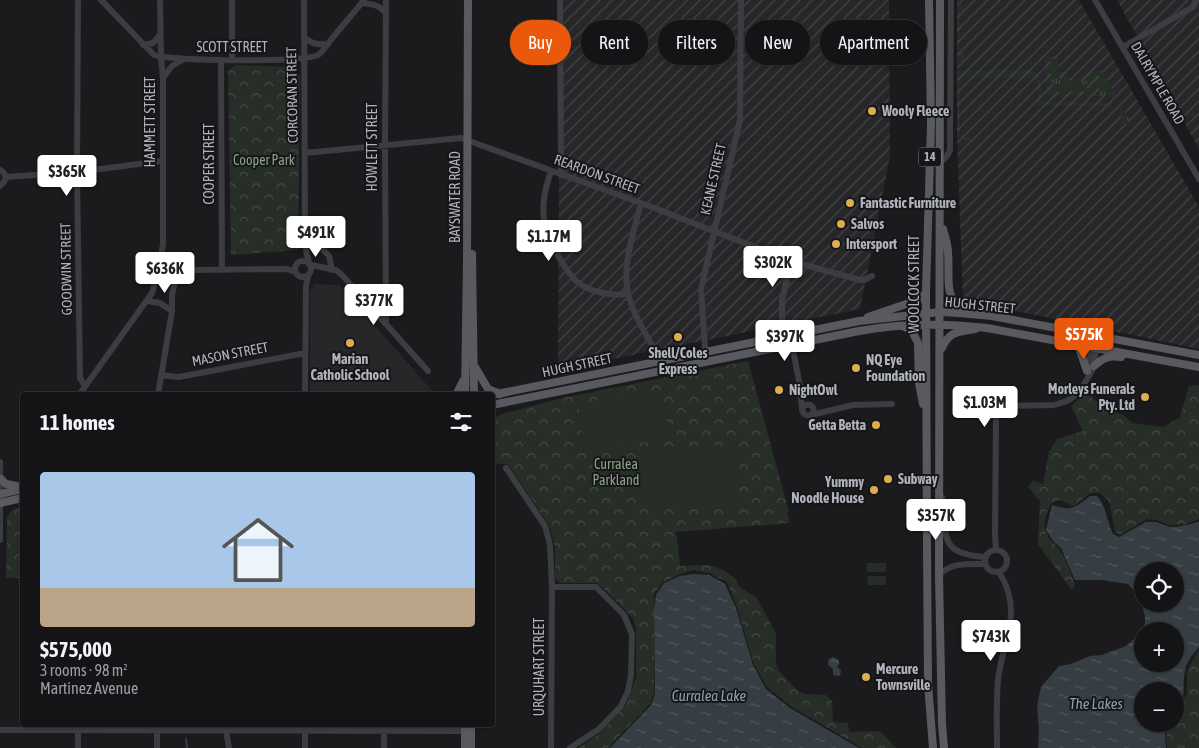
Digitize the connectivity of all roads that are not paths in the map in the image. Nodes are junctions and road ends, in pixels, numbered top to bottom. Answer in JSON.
{"nodes":[{"id":1,"x":78,"y":0,"type":"edge"},
{"id":2,"x":101,"y":0,"type":"edge"},
{"id":3,"x":160,"y":0,"type":"edge"},
{"id":4,"x":232,"y":0,"type":"edge"},
{"id":5,"x":304,"y":0,"type":"edge"},
{"id":6,"x":386,"y":0,"type":"edge"},
{"id":7,"x":468,"y":0,"type":"edge"},
{"id":8,"x":473,"y":0,"type":"edge"},
{"id":9,"x":560,"y":0,"type":"edge"},
{"id":10,"x":741,"y":0,"type":"edge"},
{"id":11,"x":929,"y":0,"type":"edge"},
{"id":12,"x":940,"y":0,"type":"edge"},
{"id":13,"x":951,"y":0,"type":"edge"},
{"id":14,"x":1095,"y":0,"type":"edge"},
{"id":15,"x":1196,"y":0,"type":"edge"},
{"id":16,"x":363,"y":1,"type":"edge"},
{"id":17,"x":386,"y":12,"type":"junction"},
{"id":18,"x":160,"y":35,"type":"junction"},
{"id":19,"x":304,"y":37,"type":"junction"},
{"id":20,"x":328,"y":44,"type":"junction"},
{"id":21,"x":143,"y":45,"type":"junction"},
{"id":22,"x":1123,"y":47,"type":"junction"},
{"id":23,"x":161,"y":58,"type":"junction"},
{"id":24,"x":304,"y":58,"type":"junction"},
{"id":25,"x":232,"y":59,"type":"junction"},
{"id":26,"x":184,"y":60,"type":"junction"},
{"id":27,"x":221,"y":60,"type":"junction"},
{"id":28,"x":163,"y":78,"type":"junction"},
{"id":29,"x":470,"y":142,"type":"junction"},
{"id":30,"x":385,"y":146,"type":"junction"},
{"id":31,"x":305,"y":153,"type":"junction"},
{"id":32,"x":162,"y":161,"type":"junction"},
{"id":33,"x":940,"y":163,"type":"junction"},
{"id":34,"x":0,"y":170,"type":"edge"},
{"id":35,"x":551,"y":171,"type":"junction"},
{"id":36,"x":77,"y":172,"type":"junction"},
{"id":37,"x":561,"y":174,"type":"junction"},
{"id":38,"x":6,"y":177,"type":"junction"},
{"id":39,"x":1199,"y":179,"type":"edge"},
{"id":40,"x":0,"y":186,"type":"edge"},
{"id":41,"x":641,"y":203,"type":"junction"},
{"id":42,"x":940,"y":215,"type":"junction"},
{"id":43,"x":714,"y":231,"type":"junction"},
{"id":44,"x":305,"y":236,"type":"junction"},
{"id":45,"x":163,"y":244,"type":"junction"},
{"id":46,"x":306,"y":250,"type":"junction"},
{"id":47,"x":790,"y":261,"type":"junction"},
{"id":48,"x":174,"y":262,"type":"junction"},
{"id":49,"x":298,"y":263,"type":"junction"},
{"id":50,"x":310,"y":264,"type":"junction"},
{"id":51,"x":287,"y":268,"type":"junction"},
{"id":52,"x":158,"y":269,"type":"junction"},
{"id":53,"x":222,"y":269,"type":"junction"},
{"id":54,"x":330,"y":269,"type":"junction"},
{"id":55,"x":193,"y":270,"type":"junction"},
{"id":56,"x":298,"y":274,"type":"junction"},
{"id":57,"x":309,"y":275,"type":"junction"},
{"id":58,"x":872,"y":276,"type":"dead end"},
{"id":59,"x":177,"y":279,"type":"junction"},
{"id":60,"x":165,"y":283,"type":"junction"},
{"id":61,"x":306,"y":286,"type":"junction"},
{"id":62,"x":926,"y":292,"type":"junction"},
{"id":63,"x":152,"y":293,"type":"junction"},
{"id":64,"x":628,"y":293,"type":"junction"},
{"id":65,"x":172,"y":294,"type":"junction"},
{"id":66,"x":386,"y":300,"type":"junction"},
{"id":67,"x":147,"y":301,"type":"junction"},
{"id":68,"x":367,"y":302,"type":"junction"},
{"id":69,"x":172,"y":311,"type":"junction"},
{"id":70,"x":940,"y":312,"type":"junction"},
{"id":71,"x":959,"y":313,"type":"junction"},
{"id":72,"x":926,"y":314,"type":"junction"},
{"id":73,"x":782,"y":318,"type":"dead end"},
{"id":74,"x":859,"y":321,"type":"junction"},
{"id":75,"x":386,"y":324,"type":"junction"},
{"id":76,"x":926,"y":324,"type":"junction"},
{"id":77,"x":901,"y":325,"type":"junction"},
{"id":78,"x":940,"y":325,"type":"junction"},
{"id":79,"x":987,"y":328,"type":"junction"},
{"id":80,"x":790,"y":335,"type":"junction"},
{"id":81,"x":1096,"y":336,"type":"junction"},
{"id":82,"x":792,"y":344,"type":"junction"},
{"id":83,"x":1078,"y":345,"type":"junction"},
{"id":84,"x":1094,"y":347,"type":"junction"},
{"id":85,"x":705,"y":352,"type":"junction"},
{"id":86,"x":940,"y":352,"type":"junction"},
{"id":87,"x":305,"y":353,"type":"junction"},
{"id":88,"x":1199,"y":355,"type":"edge"},
{"id":89,"x":1155,"y":359,"type":"junction"},
{"id":90,"x":661,"y":361,"type":"junction"},
{"id":91,"x":706,"y":362,"type":"junction"},
{"id":92,"x":474,"y":366,"type":"junction"},
{"id":93,"x":1199,"y":367,"type":"edge"},
{"id":94,"x":663,"y":370,"type":"junction"},
{"id":95,"x":428,"y":371,"type":"dead end"},
{"id":96,"x":1089,"y":372,"type":"junction"},
{"id":97,"x":161,"y":375,"type":"junction"},
{"id":98,"x":465,"y":377,"type":"junction"},
{"id":99,"x":85,"y":386,"type":"junction"},
{"id":100,"x":800,"y":386,"type":"junction"},
{"id":101,"x":81,"y":392,"type":"edge"},
{"id":102,"x":158,"y":392,"type":"edge"},
{"id":103,"x":306,"y":392,"type":"edge"},
{"id":104,"x":458,"y":392,"type":"edge"},
{"id":105,"x":465,"y":392,"type":"edge"},
{"id":106,"x":474,"y":392,"type":"edge"},
{"id":107,"x":492,"y":392,"type":"edge"},
{"id":108,"x":496,"y":395,"type":"edge"},
{"id":109,"x":504,"y":403,"type":"junction"},
{"id":110,"x":495,"y":404,"type":"edge"},
{"id":111,"x":892,"y":404,"type":"dead end"},
{"id":112,"x":810,"y":406,"type":"junction"},
{"id":113,"x":495,"y":407,"type":"edge"},
{"id":114,"x":832,"y":409,"type":"junction"},
{"id":115,"x":802,"y":410,"type":"junction"},
{"id":116,"x":811,"y":415,"type":"junction"},
{"id":117,"x":927,"y":428,"type":"junction"},
{"id":118,"x":0,"y":462,"type":"edge"},
{"id":119,"x":506,"y":468,"type":"dead end"},
{"id":120,"x":1,"y":479,"type":"edge"},
{"id":121,"x":939,"y":481,"type":"junction"},
{"id":122,"x":20,"y":488,"type":"edge"},
{"id":123,"x":20,"y":489,"type":"edge"},
{"id":124,"x":1,"y":494,"type":"edge"},
{"id":125,"x":20,"y":498,"type":"edge"},
{"id":126,"x":1,"y":502,"type":"edge"},
{"id":127,"x":0,"y":540,"type":"edge"},
{"id":128,"x":996,"y":550,"type":"junction"},
{"id":129,"x":985,"y":561,"type":"junction"},
{"id":130,"x":999,"y":572,"type":"junction"},
{"id":131,"x":939,"y":575,"type":"junction"},
{"id":132,"x":552,"y":587,"type":"junction"},
{"id":133,"x":78,"y":728,"type":"edge"},
{"id":134,"x":156,"y":728,"type":"edge"},
{"id":135,"x":225,"y":728,"type":"edge"},
{"id":136,"x":305,"y":728,"type":"edge"},
{"id":137,"x":384,"y":728,"type":"edge"},
{"id":138,"x":468,"y":728,"type":"edge"},
{"id":139,"x":0,"y":730,"type":"edge"},
{"id":140,"x":78,"y":748,"type":"edge"},
{"id":141,"x":158,"y":748,"type":"edge"},
{"id":142,"x":229,"y":748,"type":"edge"},
{"id":143,"x":304,"y":748,"type":"edge"},
{"id":144,"x":384,"y":748,"type":"edge"},
{"id":145,"x":465,"y":748,"type":"edge"},
{"id":146,"x":471,"y":748,"type":"edge"},
{"id":147,"x":551,"y":748,"type":"edge"},
{"id":148,"x":570,"y":748,"type":"edge"},
{"id":149,"x":933,"y":748,"type":"edge"},
{"id":150,"x":944,"y":748,"type":"edge"},
{"id":151,"x":997,"y":748,"type":"edge"}],
"edges":[{"from":1,"to":36,"type":"street","name":"GOODWIN STREET"},
{"from":2,"to":21,"type":"street"},
{"from":3,"to":18,"type":"street","name":"HAMMETT STREET"},
{"from":4,"to":25,"type":"street"},
{"from":5,"to":19,"type":"street","name":"CORCORAN STREET"},
{"from":6,"to":17,"type":"street","name":"HOWLETT STREET"},
{"from":7,"to":29,"type":"main road","name":"BAYSWATER ROAD"},
{"from":8,"to":29,"type":"main road","name":"BAYSWATER ROAD"},
{"from":9,"to":37,"type":"street"},
{"from":10,"to":43,"type":"street","name":"KEANE STREET"},
{"from":11,"to":62,"type":"main road","name":"WOOLCOCK STREET","number":"14"},
{"from":12,"to":33,"type":"main road","name":"WOOLCOCK STREET","number":"14"},
{"from":13,"to":33,"type":"street"},
{"from":14,"to":22,"type":"street","name":"DALRYMPLE ROAD"},
{"from":15,"to":22,"type":"street"},
{"from":16,"to":17,"type":"street"},
{"from":16,"to":20,"type":"street"},
{"from":17,"to":30,"type":"street","name":"HOWLETT STREET"},
{"from":18,"to":21,"type":"street"},
{"from":18,"to":23,"type":"street","name":"HAMMETT STREET"},
{"from":19,"to":20,"type":"street"},
{"from":19,"to":24,"type":"street","name":"CORCORAN STREET"},
{"from":20,"to":24,"type":"street"},
{"from":21,"to":23,"type":"street"},
{"from":22,"to":39,"type":"street","name":"DALRYMPLE ROAD"},
{"from":23,"to":26,"type":"street","name":"SCOTT STREET"},
{"from":23,"to":28,"type":"street","name":"HAMMETT STREET"},
{"from":24,"to":25,"type":"street","name":"SCOTT STREET"},
{"from":24,"to":31,"type":"street","name":"CORCORAN STREET"},
{"from":25,"to":27,"type":"street","name":"SCOTT STREET"},
{"from":26,"to":27,"type":"street","name":"SCOTT STREET"},
{"from":26,"to":28,"type":"street"},
{"from":27,"to":53,"type":"street","name":"COOPER STREET"},
{"from":28,"to":32,"type":"street","name":"HAMMETT STREET"},
{"from":29,"to":30,"type":"street","name":"REARDON STREET"},
{"from":29,"to":35,"type":"street","name":"REARDON STREET"},
{"from":29,"to":92,"type":"main road","name":"BAYSWATER ROAD"},
{"from":29,"to":98,"type":"main road","name":"BAYSWATER ROAD"},
{"from":30,"to":31,"type":"street","name":"REARDON STREET"},
{"from":30,"to":66,"type":"street","name":"HOWLETT STREET"},
{"from":31,"to":44,"type":"street","name":"CORCORAN STREET"},
{"from":32,"to":36,"type":"street"},
{"from":32,"to":45,"type":"street","name":"HAMMETT STREET"},
{"from":33,"to":42,"type":"main road","name":"WOOLCOCK STREET","number":"14"},
{"from":34,"to":38,"type":"street"},
{"from":35,"to":37,"type":"street","name":"REARDON STREET"},
{"from":35,"to":64,"type":"street"},
{"from":36,"to":38,"type":"street"},
{"from":36,"to":99,"type":"street","name":"GOODWIN STREET"},
{"from":37,"to":41,"type":"street","name":"REARDON STREET"},
{"from":38,"to":40,"type":"street"},
{"from":41,"to":43,"type":"street","name":"REARDON STREET"},
{"from":41,"to":64,"type":"street"},
{"from":42,"to":70,"type":"main road","name":"WOOLCOCK STREET","number":"14"},
{"from":42,"to":71,"type":"main road"},
{"from":43,"to":47,"type":"street","name":"REARDON STREET"},
{"from":43,"to":85,"type":"street","name":"KEANE STREET"},
{"from":44,"to":46,"type":"street","name":"CORCORAN STREET"},
{"from":44,"to":54,"type":"street"},
{"from":45,"to":48,"type":"street","name":"HAMMETT STREET"},
{"from":45,"to":52,"type":"street","name":"HAMMETT STREET"},
{"from":46,"to":49,"type":"street"},
{"from":46,"to":50,"type":"street","name":"CORCORAN STREET"},
{"from":47,"to":58,"type":"street","name":"REARDON STREET"},
{"from":47,"to":73,"type":"street"},
{"from":48,"to":52,"type":"street"},
{"from":48,"to":55,"type":"street"},
{"from":48,"to":59,"type":"street"},
{"from":49,"to":50,"type":"street"},
{"from":49,"to":51,"type":"street"},
{"from":49,"to":56,"type":"street"},
{"from":50,"to":54,"type":"street"},
{"from":50,"to":57,"type":"street"},
{"from":51,"to":53,"type":"street"},
{"from":51,"to":56,"type":"street"},
{"from":52,"to":60,"type":"street"},
{"from":52,"to":63,"type":"street","name":"HAMMETT STREET"},
{"from":53,"to":55,"type":"street"},
{"from":54,"to":57,"type":"street"},
{"from":54,"to":68,"type":"street"},
{"from":55,"to":59,"type":"street"},
{"from":56,"to":57,"type":"street"},
{"from":56,"to":61,"type":"street"},
{"from":57,"to":61,"type":"street"},
{"from":59,"to":60,"type":"street"},
{"from":59,"to":65,"type":"street"},
{"from":60,"to":63,"type":"street"},
{"from":60,"to":65,"type":"street"},
{"from":61,"to":87,"type":"street"},
{"from":62,"to":72,"type":"main road","name":"WOOLCOCK STREET","number":"14"},
{"from":62,"to":74,"type":"main road"},
{"from":63,"to":67,"type":"street"},
{"from":64,"to":90,"type":"street"},
{"from":65,"to":69,"type":"street"},
{"from":66,"to":68,"type":"street"},
{"from":66,"to":75,"type":"street","name":"HOWLETT STREET"},
{"from":67,"to":69,"type":"street"},
{"from":67,"to":99,"type":"street"},
{"from":68,"to":75,"type":"street"},
{"from":69,"to":97,"type":"street"},
{"from":70,"to":71,"type":"main road","name":"HUGH STREET"},
{"from":70,"to":72,"type":"main road","name":"HUGH STREET"},
{"from":70,"to":78,"type":"main road","name":"WOOLCOCK STREET","number":"14"},
{"from":71,"to":81,"type":"main road","name":"HUGH STREET"},
{"from":72,"to":74,"type":"main road","name":"HUGH STREET"},
{"from":72,"to":76,"type":"main road","name":"WOOLCOCK STREET","number":"14"},
{"from":74,"to":80,"type":"main road","name":"HUGH STREET"},
{"from":75,"to":95,"type":"street"},
{"from":76,"to":77,"type":"main road","name":"HUGH STREET"},
{"from":76,"to":78,"type":"main road","name":"HUGH STREET"},
{"from":76,"to":117,"type":"main road","name":"WOOLCOCK STREET","number":"14"},
{"from":77,"to":82,"type":"main road","name":"HUGH STREET"},
{"from":77,"to":117,"type":"main road"},
{"from":78,"to":79,"type":"main road","name":"HUGH STREET"},
{"from":78,"to":86,"type":"main road","name":"WOOLCOCK STREET","number":"14"},
{"from":79,"to":83,"type":"main road","name":"HUGH STREET"},
{"from":79,"to":86,"type":"main road"},
{"from":80,"to":82,"type":"street"},
{"from":80,"to":85,"type":"main road","name":"HUGH STREET"},
{"from":81,"to":84,"type":"street"},
{"from":81,"to":88,"type":"main road","name":"HUGH STREET"},
{"from":82,"to":91,"type":"main road","name":"HUGH STREET"},
{"from":82,"to":100,"type":"street"},
{"from":83,"to":84,"type":"main road","name":"HUGH STREET"},
{"from":83,"to":96,"type":"main road"},
{"from":84,"to":89,"type":"main road","name":"HUGH STREET"},
{"from":84,"to":96,"type":"street"},
{"from":85,"to":90,"type":"main road","name":"HUGH STREET"},
{"from":85,"to":91,"type":"street","name":"KEANE STREET"},
{"from":86,"to":121,"type":"main road","name":"WOOLCOCK STREET","number":"14"},
{"from":87,"to":97,"type":"street","name":"MASON STREET"},
{"from":87,"to":103,"type":"street"},
{"from":89,"to":93,"type":"main road","name":"HUGH STREET"},
{"from":89,"to":96,"type":"main road"},
{"from":90,"to":94,"type":"street"},
{"from":90,"to":108,"type":"main road","name":"HUGH STREET"},
{"from":91,"to":94,"type":"main road","name":"HUGH STREET"},
{"from":92,"to":106,"type":"main road","name":"BAYSWATER ROAD"},
{"from":92,"to":107,"type":"main road"},
{"from":94,"to":109,"type":"main road","name":"HUGH STREET"},
{"from":96,"to":128,"type":"street"},
{"from":97,"to":102,"type":"street"},
{"from":98,"to":104,"type":"main road"},
{"from":98,"to":105,"type":"main road","name":"BAYSWATER ROAD"},
{"from":99,"to":101,"type":"street"},
{"from":100,"to":112,"type":"street"},
{"from":100,"to":115,"type":"street"},
{"from":109,"to":110,"type":"main road","name":"HUGH STREET"},
{"from":109,"to":113,"type":"main road"},
{"from":111,"to":114,"type":"street"},
{"from":112,"to":114,"type":"street"},
{"from":112,"to":115,"type":"street"},
{"from":112,"to":116,"type":"street"},
{"from":114,"to":116,"type":"street"},
{"from":115,"to":116,"type":"street"},
{"from":117,"to":149,"type":"main road","name":"WOOLCOCK STREET","number":"14"},
{"from":118,"to":120,"type":"street"},
{"from":119,"to":132,"type":"street","name":"URQUHART STREET"},
{"from":120,"to":122,"type":"main road"},
{"from":120,"to":124,"type":"street"},
{"from":121,"to":129,"type":"street"},
{"from":121,"to":131,"type":"main road","name":"WOOLCOCK STREET","number":"14"},
{"from":123,"to":124,"type":"main road"},
{"from":124,"to":126,"type":"street"},
{"from":125,"to":126,"type":"main road"},
{"from":126,"to":127,"type":"street"},
{"from":128,"to":129,"type":"street"},
{"from":128,"to":130,"type":"street"},
{"from":129,"to":130,"type":"street"},
{"from":129,"to":131,"type":"street"},
{"from":130,"to":151,"type":"street"},
{"from":131,"to":150,"type":"main road","name":"WOOLCOCK STREET","number":"14"},
{"from":132,"to":147,"type":"street","name":"URQUHART STREET"},
{"from":132,"to":148,"type":"street"},
{"from":133,"to":134,"type":"street"},
{"from":133,"to":139,"type":"street"},
{"from":133,"to":140,"type":"street"},
{"from":134,"to":135,"type":"street"},
{"from":134,"to":141,"type":"street"},
{"from":135,"to":136,"type":"street"},
{"from":135,"to":142,"type":"street"},
{"from":136,"to":137,"type":"street"},
{"from":136,"to":143,"type":"street"},
{"from":137,"to":138,"type":"street"},
{"from":137,"to":144,"type":"street"},
{"from":138,"to":145,"type":"main road"},
{"from":138,"to":146,"type":"main road"}]}
